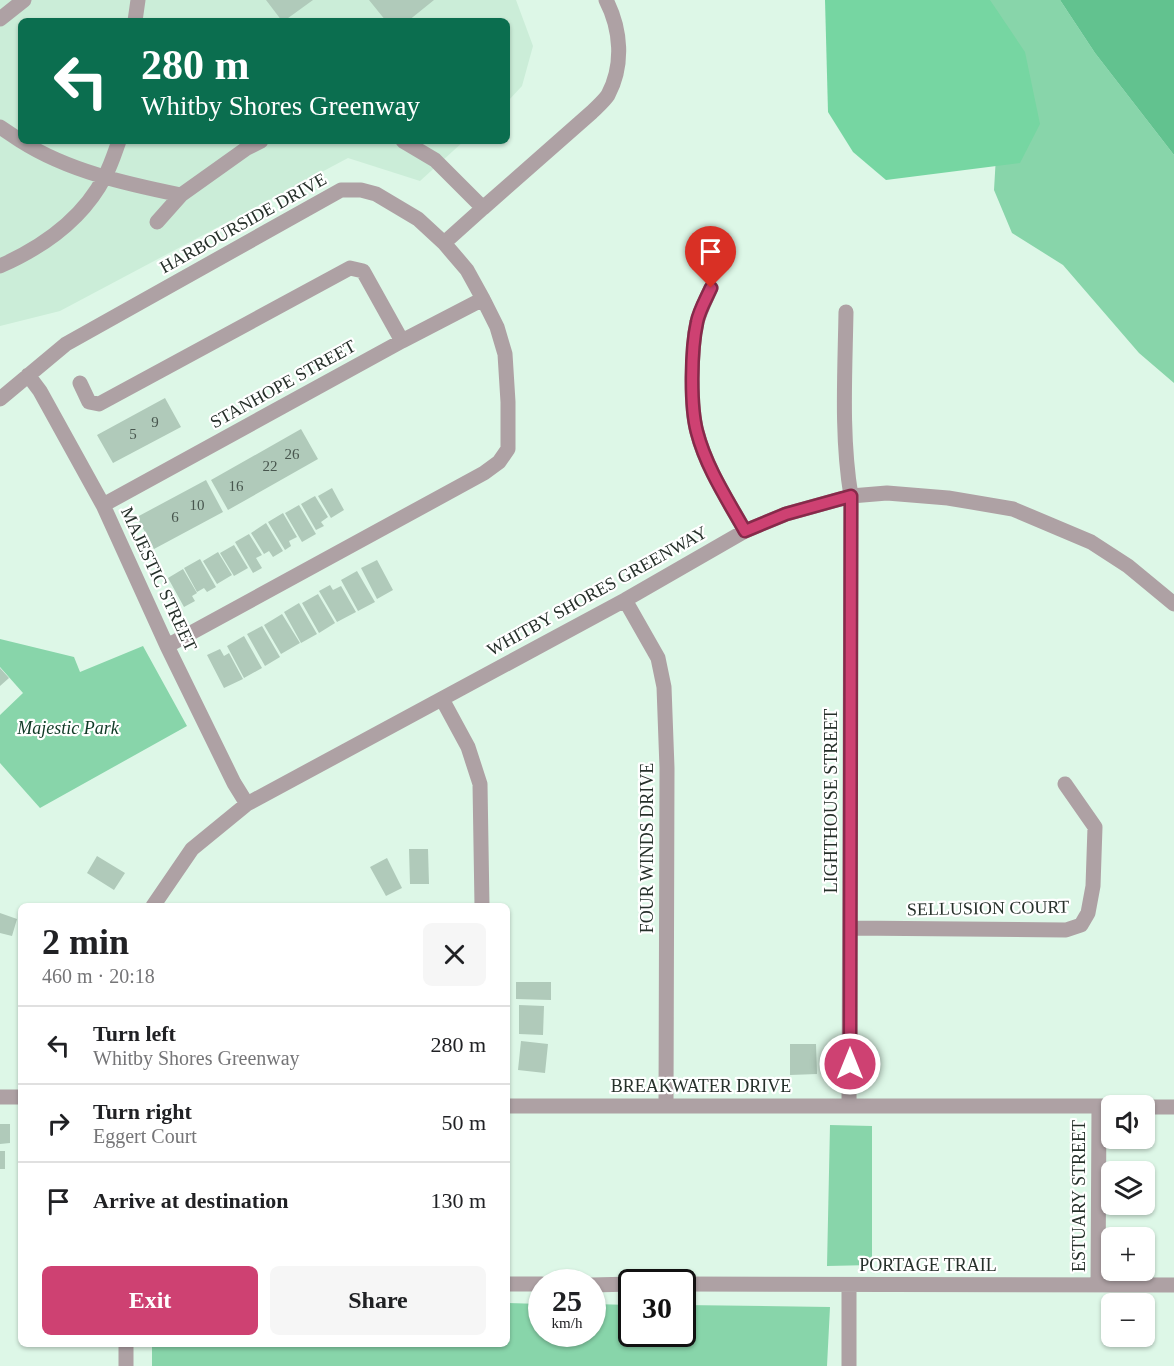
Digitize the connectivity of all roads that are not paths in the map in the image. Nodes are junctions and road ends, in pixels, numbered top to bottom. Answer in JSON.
{"nodes":[{"id":1,"x":24,"y":0,"type":"edge"},
{"id":2,"x":138,"y":0,"type":"edge"},
{"id":3,"x":606,"y":0,"type":"edge"},
{"id":4,"x":135,"y":18,"type":"edge"},
{"id":5,"x":0,"y":19,"type":"edge"},
{"id":6,"x":0,"y":127,"type":"edge"},
{"id":7,"x":18,"y":139,"type":"edge"},
{"id":8,"x":27,"y":144,"type":"edge"},
{"id":9,"x":118,"y":144,"type":"edge"},
{"id":10,"x":255,"y":144,"type":"edge"},
{"id":11,"x":408,"y":144,"type":"edge"},
{"id":12,"x":105,"y":176,"type":"junction"},
{"id":13,"x":181,"y":195,"type":"junction"},
{"id":14,"x":483,"y":208,"type":"junction"},
{"id":15,"x":158,"y":222,"type":"dead end"},
{"id":16,"x":444,"y":243,"type":"junction"},
{"id":17,"x":0,"y":266,"type":"edge"},
{"id":18,"x":711,"y":288,"type":"dead end"},
{"id":19,"x":483,"y":299,"type":"junction"},
{"id":20,"x":846,"y":312,"type":"dead end"},
{"id":21,"x":402,"y":340,"type":"junction"},
{"id":22,"x":28,"y":375,"type":"junction"},
{"id":23,"x":80,"y":383,"type":"dead end"},
{"id":24,"x":0,"y":399,"type":"edge"},
{"id":25,"x":851,"y":496,"type":"junction"},
{"id":26,"x":103,"y":505,"type":"junction"},
{"id":27,"x":745,"y":531,"type":"junction"},
{"id":28,"x":625,"y":600,"type":"junction"},
{"id":29,"x":1174,"y":604,"type":"edge"},
{"id":30,"x":167,"y":646,"type":"junction"},
{"id":31,"x":442,"y":699,"type":"junction"},
{"id":32,"x":1065,"y":784,"type":"dead end"},
{"id":33,"x":248,"y":804,"type":"junction"},
{"id":34,"x":155,"y":903,"type":"edge"},
{"id":35,"x":482,"y":903,"type":"edge"},
{"id":36,"x":850,"y":928,"type":"junction"},
{"id":37,"x":0,"y":1097,"type":"edge"},
{"id":38,"x":18,"y":1097,"type":"edge"},
{"id":39,"x":510,"y":1106,"type":"edge"},
{"id":40,"x":666,"y":1106,"type":"junction"},
{"id":41,"x":849,"y":1106,"type":"junction"},
{"id":42,"x":1101,"y":1106,"type":"edge"},
{"id":43,"x":1155,"y":1107,"type":"edge"},
{"id":44,"x":1174,"y":1107,"type":"edge"},
{"id":45,"x":1103,"y":1149,"type":"edge"},
{"id":46,"x":510,"y":1284,"type":"edge"},
{"id":47,"x":528,"y":1284,"type":"edge"},
{"id":48,"x":696,"y":1284,"type":"edge"},
{"id":49,"x":849,"y":1285,"type":"junction"},
{"id":50,"x":1098,"y":1285,"type":"junction"},
{"id":51,"x":1174,"y":1286,"type":"edge"},
{"id":52,"x":126,"y":1347,"type":"edge"},
{"id":53,"x":126,"y":1366,"type":"edge"},
{"id":54,"x":849,"y":1366,"type":"edge"}],
"edges":[{"from":1,"to":5,"type":"street"},
{"from":2,"to":4,"type":"street"},
{"from":3,"to":14,"type":"street"},
{"from":6,"to":7,"type":"street"},
{"from":8,"to":12,"type":"street"},
{"from":9,"to":12,"type":"street"},
{"from":10,"to":13,"type":"street"},
{"from":11,"to":14,"type":"street"},
{"from":12,"to":13,"type":"street"},
{"from":12,"to":17,"type":"street"},
{"from":13,"to":15,"type":"street"},
{"from":14,"to":16,"type":"street"},
{"from":16,"to":19,"type":"street","name":"HARBOURSIDE DRIVE"},
{"from":16,"to":22,"type":"street","name":"HARBOURSIDE DRIVE"},
{"from":18,"to":27,"type":"street"},
{"from":19,"to":21,"type":"street","name":"STANHOPE STREET"},
{"from":19,"to":30,"type":"street","name":"HARBOURSIDE DRIVE"},
{"from":20,"to":25,"type":"street","name":"LIGHTHOUSE STREET"},
{"from":21,"to":23,"type":"street"},
{"from":21,"to":26,"type":"street","name":"STANHOPE STREET"},
{"from":22,"to":24,"type":"street","name":"HARBOURSIDE DRIVE"},
{"from":22,"to":26,"type":"street","name":"MAJESTIC STREET"},
{"from":25,"to":27,"type":"street","name":"WHITBY SHORES GREENWAY"},
{"from":25,"to":29,"type":"street","name":"WHITBY SHORES GREENWAY"},
{"from":25,"to":36,"type":"street","name":"LIGHTHOUSE STREET"},
{"from":26,"to":30,"type":"street","name":"MAJESTIC STREET"},
{"from":27,"to":28,"type":"street","name":"WHITBY SHORES GREENWAY"},
{"from":28,"to":31,"type":"street","name":"WHITBY SHORES GREENWAY"},
{"from":28,"to":40,"type":"street","name":"FOUR WINDS DRIVE"},
{"from":30,"to":33,"type":"street","name":"MAJESTIC STREET"},
{"from":31,"to":33,"type":"street","name":"WHITBY SHORES GREENWAY"},
{"from":31,"to":35,"type":"street"},
{"from":32,"to":36,"type":"street","name":"SELLUSION COURT"},
{"from":33,"to":34,"type":"street","name":"WHITBY SHORES GREENWAY"},
{"from":36,"to":41,"type":"street","name":"LIGHTHOUSE STREET"},
{"from":37,"to":38,"type":"street"},
{"from":39,"to":40,"type":"street","name":"BREAKWATER DRIVE"},
{"from":40,"to":41,"type":"street","name":"BREAKWATER DRIVE"},
{"from":41,"to":42,"type":"street","name":"BREAKWATER DRIVE"},
{"from":43,"to":44,"type":"street"},
{"from":45,"to":50,"type":"street","name":"ESTUARY STREET"},
{"from":46,"to":47,"type":"street"},
{"from":48,"to":49,"type":"street","name":"PORTAGE TRAIL"},
{"from":49,"to":50,"type":"street","name":"PORTAGE TRAIL"},
{"from":49,"to":54,"type":"street"},
{"from":50,"to":51,"type":"street","name":"PORTAGE TRAIL"},
{"from":52,"to":53,"type":"street"}]}
